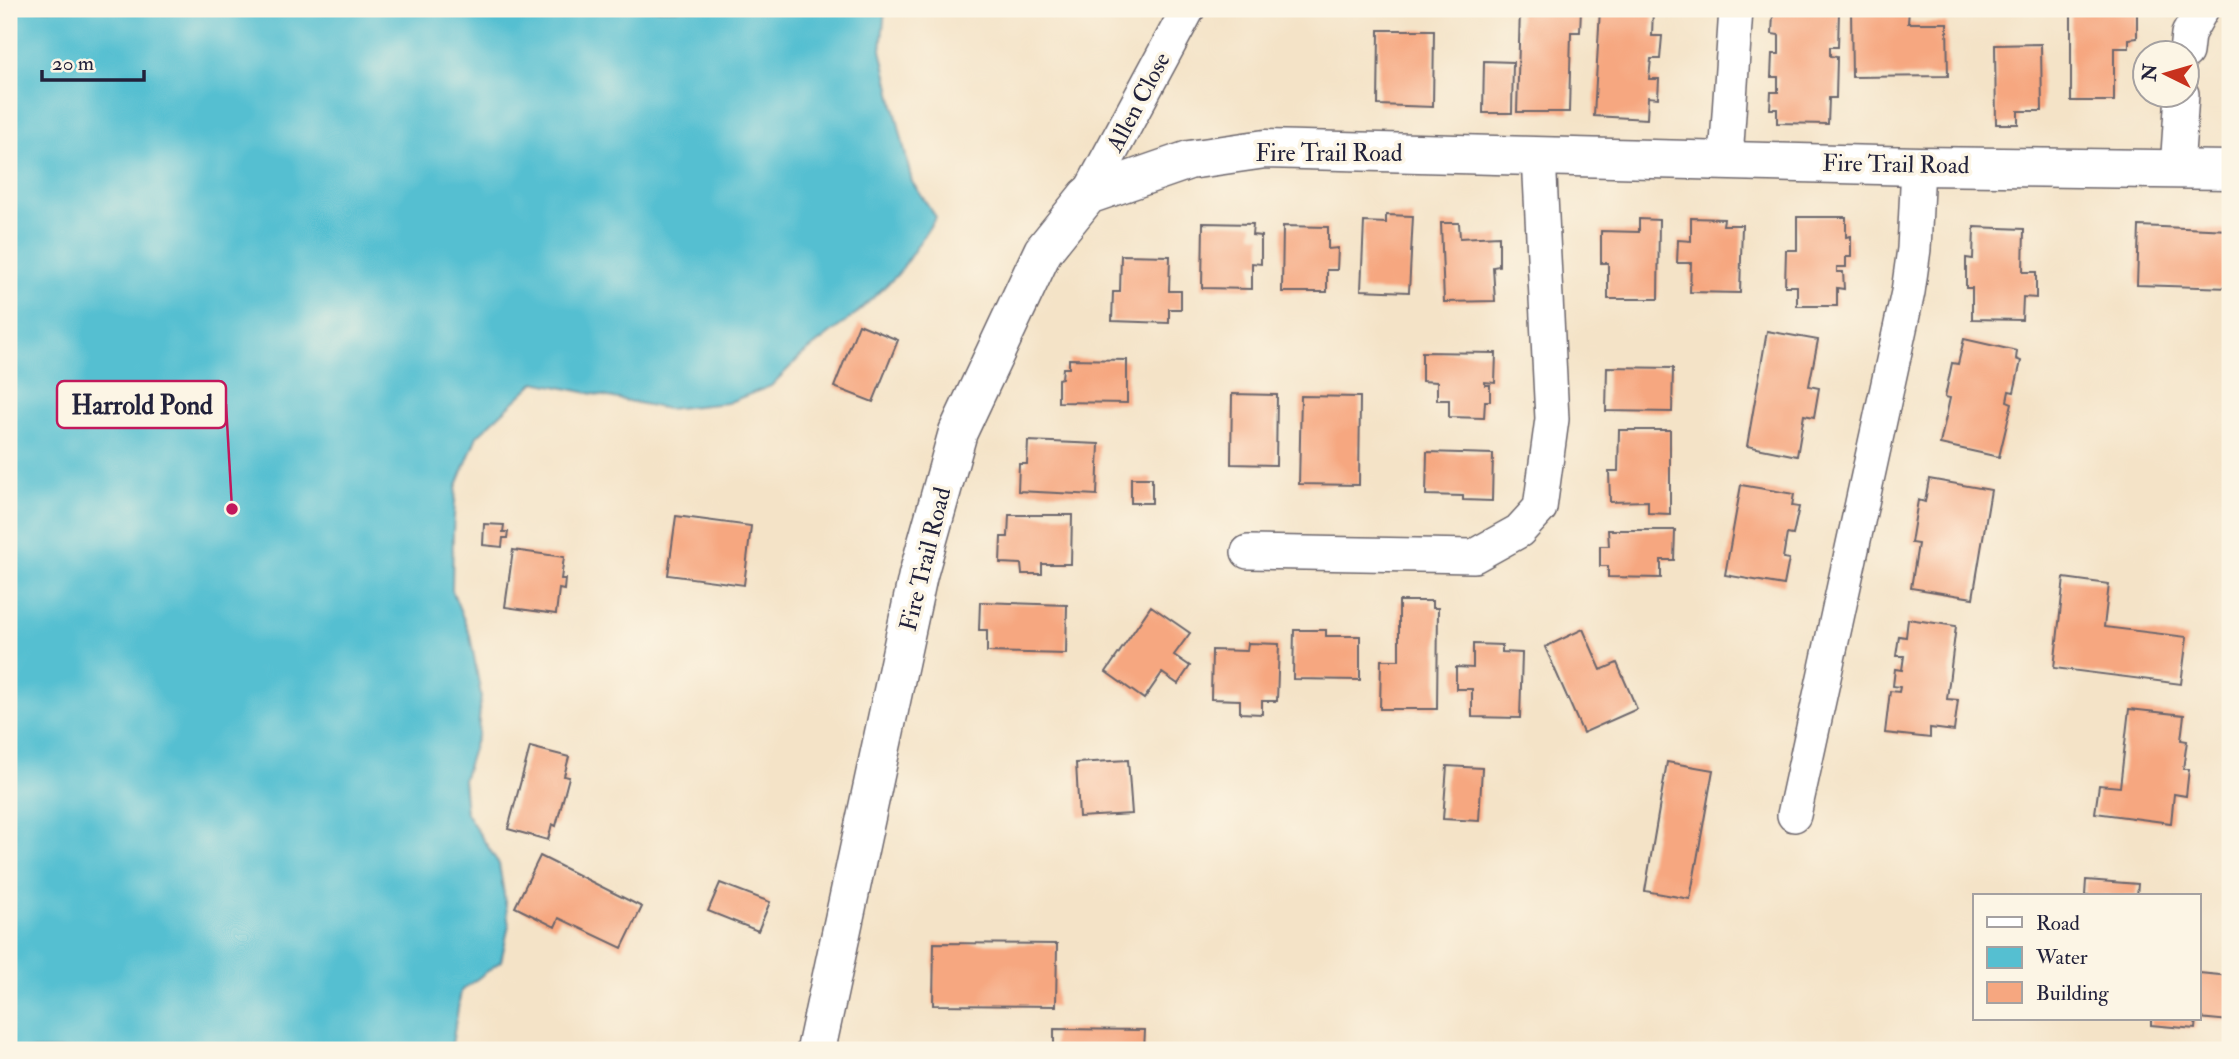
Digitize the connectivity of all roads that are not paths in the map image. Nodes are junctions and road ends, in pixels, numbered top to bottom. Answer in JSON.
{"nodes":[{"id":1,"x":1188,"y":9,"type":"edge"},
{"id":2,"x":1736,"y":9,"type":"edge"},
{"id":3,"x":2202,"y":9,"type":"edge"},
{"id":4,"x":2188,"y":38,"type":"edge"},
{"id":5,"x":2181,"y":108,"type":"edge"},
{"id":6,"x":1539,"y":156,"type":"junction"},
{"id":7,"x":1726,"y":159,"type":"junction"},
{"id":8,"x":1918,"y":166,"type":"junction"},
{"id":9,"x":2177,"y":169,"type":"junction"},
{"id":10,"x":2230,"y":170,"type":"edge"},
{"id":11,"x":1088,"y":195,"type":"junction"},
{"id":12,"x":1248,"y":552,"type":"dead end"},
{"id":13,"x":1794,"y":815,"type":"dead end"},
{"id":14,"x":816,"y":1050,"type":"edge"}],
"edges":[{"from":1,"to":11,"type":"street","name":"Allen Close"},
{"from":2,"to":7,"type":"street"},
{"from":3,"to":4,"type":"street"},
{"from":5,"to":9,"type":"street"},
{"from":6,"to":7,"type":"street","name":"Fire Trail Road"},
{"from":6,"to":11,"type":"street","name":"Fire Trail Road"},
{"from":6,"to":12,"type":"street"},
{"from":7,"to":8,"type":"street","name":"Fire Trail Road"},
{"from":8,"to":9,"type":"street","name":"Fire Trail Road"},
{"from":8,"to":13,"type":"street"},
{"from":9,"to":10,"type":"street","name":"Fire Trail Road"},
{"from":11,"to":14,"type":"street","name":"Fire Trail Road"}]}
